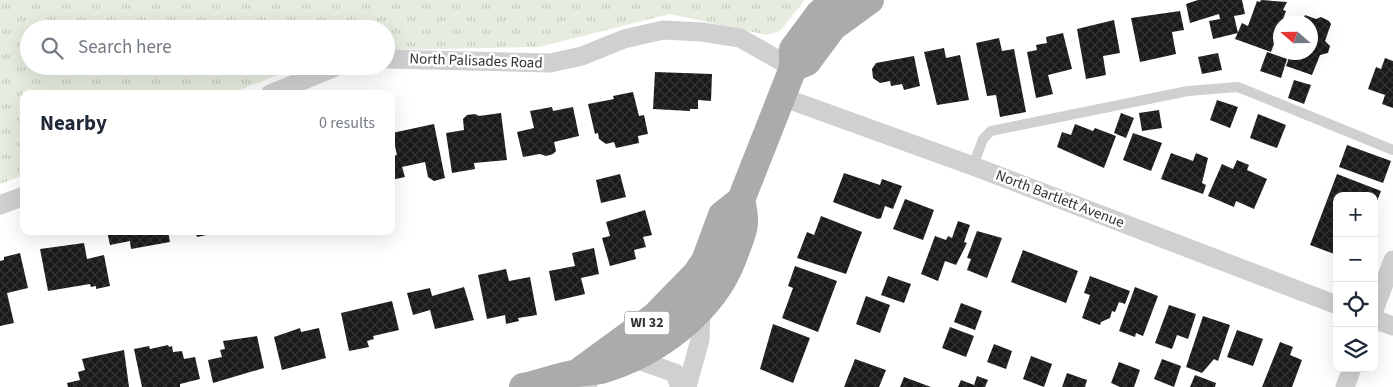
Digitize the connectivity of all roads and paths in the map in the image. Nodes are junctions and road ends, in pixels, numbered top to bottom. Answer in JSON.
{"nodes":[{"id":1,"x":835,"y":0,"type":"edge"},
{"id":2,"x":870,"y":0,"type":"edge"},
{"id":3,"x":395,"y":59,"type":"edge"},
{"id":4,"x":793,"y":68,"type":"junction"},
{"id":5,"x":316,"y":75,"type":"edge"},
{"id":6,"x":280,"y":90,"type":"edge"},
{"id":7,"x":782,"y":97,"type":"junction"},
{"id":8,"x":1393,"y":150,"type":"edge"},
{"id":9,"x":973,"y":166,"type":"junction"},
{"id":10,"x":20,"y":198,"type":"edge"},
{"id":11,"x":0,"y":205,"type":"edge"},
{"id":12,"x":1393,"y":260,"type":"edge"},
{"id":13,"x":715,"y":269,"type":"junction"},
{"id":14,"x":1378,"y":299,"type":"edge"},
{"id":15,"x":1333,"y":303,"type":"edge"},
{"id":16,"x":701,"y":310,"type":"junction"},
{"id":17,"x":1378,"y":320,"type":"edge"},
{"id":18,"x":1393,"y":326,"type":"edge"},
{"id":19,"x":619,"y":354,"type":"junction"},
{"id":20,"x":1351,"y":372,"type":"edge"},
{"id":21,"x":573,"y":380,"type":"edge"},
{"id":22,"x":683,"y":386,"type":"edge"},
{"id":23,"x":523,"y":387,"type":"edge"},
{"id":24,"x":1345,"y":387,"type":"edge"}],
"edges":[{"from":1,"to":4,"type":"main road","number":"WI 32"},
{"from":2,"to":4,"type":"main road"},
{"from":3,"to":4,"type":"street","name":"North Palisades Road"},
{"from":4,"to":7,"type":"main road","number":"WI 32"},
{"from":5,"to":6,"type":"street"},
{"from":7,"to":9,"type":"street","name":"North Bartlett Avenue"},
{"from":7,"to":13,"type":"main road","number":"WI 32"},
{"from":8,"to":9,"type":"lane"},
{"from":9,"to":15,"type":"street","name":"North Bartlett Avenue"},
{"from":10,"to":11,"type":"street"},
{"from":12,"to":14,"type":"street"},
{"from":13,"to":16,"type":"main road","number":"WI 32"},
{"from":13,"to":19,"type":"main road","number":"WI 32"},
{"from":16,"to":19,"type":"main road","number":"WI 32"},
{"from":16,"to":22,"type":"street"},
{"from":17,"to":18,"type":"street"},
{"from":19,"to":21,"type":"main road","number":"WI 32"},
{"from":19,"to":22,"type":"street"},
{"from":20,"to":24,"type":"street"},
{"from":21,"to":23,"type":"main road","number":"WI 32"}]}
